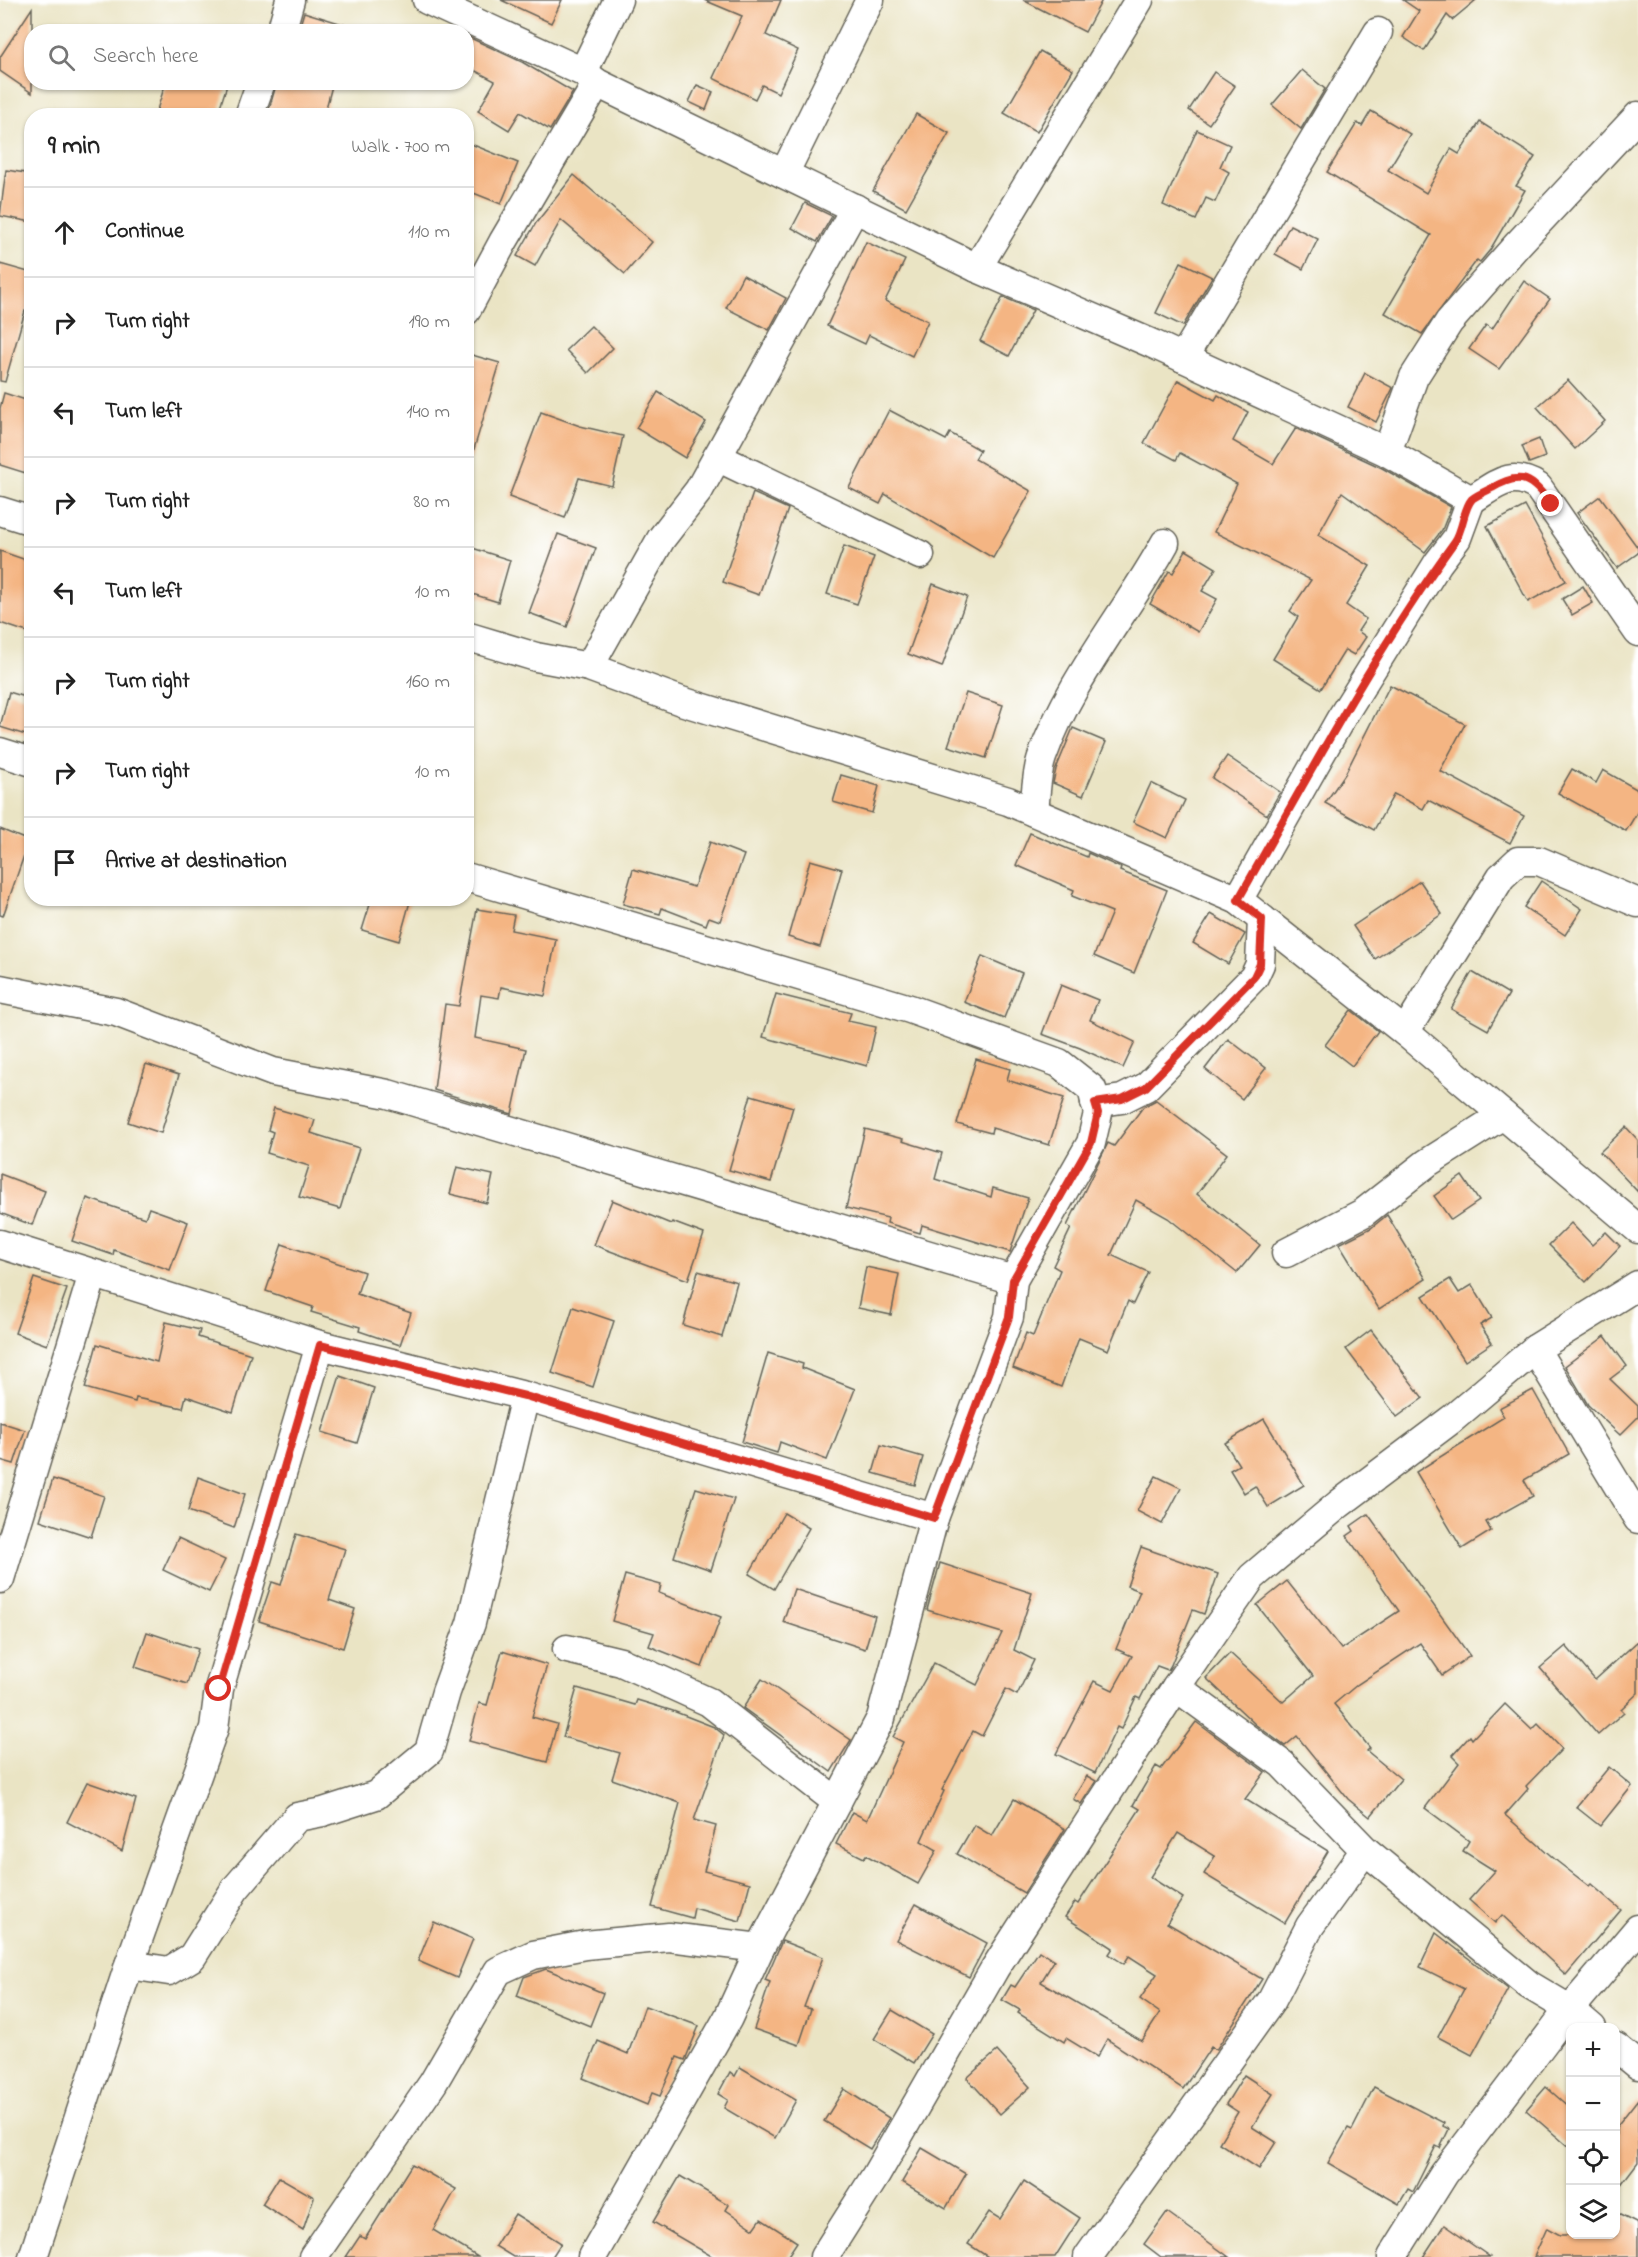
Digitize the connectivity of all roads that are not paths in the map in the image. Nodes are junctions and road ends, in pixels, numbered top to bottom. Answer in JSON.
{"nodes":[{"id":1,"x":290,"y":0,"type":"edge"},
{"id":2,"x":427,"y":0,"type":"edge"},
{"id":3,"x":618,"y":0,"type":"edge"},
{"id":4,"x":870,"y":0,"type":"edge"},
{"id":5,"x":1138,"y":0,"type":"edge"},
{"id":6,"x":283,"y":24,"type":"edge"},
{"id":7,"x":1378,"y":32,"type":"dead end"},
{"id":8,"x":590,"y":78,"type":"junction"},
{"id":9,"x":258,"y":90,"type":"edge"},
{"id":10,"x":252,"y":108,"type":"edge"},
{"id":11,"x":1638,"y":116,"type":"edge"},
{"id":12,"x":784,"y":174,"type":"junction"},
{"id":13,"x":855,"y":208,"type":"junction"},
{"id":14,"x":977,"y":268,"type":"junction"},
{"id":15,"x":474,"y":296,"type":"edge"},
{"id":16,"x":1183,"y":358,"type":"junction"},
{"id":17,"x":1387,"y":452,"type":"junction"},
{"id":18,"x":717,"y":457,"type":"junction"},
{"id":19,"x":1471,"y":500,"type":"junction"},
{"id":20,"x":0,"y":511,"type":"edge"},
{"id":21,"x":24,"y":519,"type":"edge"},
{"id":22,"x":1165,"y":543,"type":"dead end"},
{"id":23,"x":920,"y":555,"type":"dead end"},
{"id":24,"x":1638,"y":632,"type":"edge"},
{"id":25,"x":474,"y":638,"type":"edge"},
{"id":26,"x":590,"y":667,"type":"junction"},
{"id":27,"x":0,"y":752,"type":"edge"},
{"id":28,"x":24,"y":760,"type":"edge"},
{"id":29,"x":1034,"y":812,"type":"junction"},
{"id":30,"x":474,"y":879,"type":"edge"},
{"id":31,"x":1238,"y":900,"type":"junction"},
{"id":32,"x":1638,"y":903,"type":"edge"},
{"id":33,"x":1262,"y":919,"type":"junction"},
{"id":34,"x":0,"y":988,"type":"edge"},
{"id":35,"x":1405,"y":1032,"type":"junction"},
{"id":36,"x":1095,"y":1103,"type":"junction"},
{"id":37,"x":1503,"y":1115,"type":"junction"},
{"id":38,"x":1638,"y":1229,"type":"edge"},
{"id":39,"x":0,"y":1244,"type":"edge"},
{"id":40,"x":1286,"y":1253,"type":"dead end"},
{"id":41,"x":93,"y":1274,"type":"junction"},
{"id":42,"x":1013,"y":1280,"type":"junction"},
{"id":43,"x":1638,"y":1285,"type":"edge"},
{"id":44,"x":320,"y":1345,"type":"junction"},
{"id":45,"x":1535,"y":1349,"type":"junction"},
{"id":46,"x":525,"y":1396,"type":"junction"},
{"id":47,"x":934,"y":1518,"type":"junction"},
{"id":48,"x":1638,"y":1519,"type":"edge"},
{"id":49,"x":0,"y":1580,"type":"edge"},
{"id":50,"x":567,"y":1649,"type":"dead end"},
{"id":51,"x":1176,"y":1687,"type":"junction"},
{"id":52,"x":837,"y":1802,"type":"junction"},
{"id":53,"x":1365,"y":1850,"type":"junction"},
{"id":54,"x":1638,"y":1929,"type":"edge"},
{"id":55,"x":760,"y":1948,"type":"junction"},
{"id":56,"x":129,"y":1965,"type":"junction"},
{"id":57,"x":1582,"y":2019,"type":"edge"},
{"id":58,"x":1620,"y":2050,"type":"edge"},
{"id":59,"x":1638,"y":2066,"type":"edge"},
{"id":60,"x":33,"y":2257,"type":"edge"},
{"id":61,"x":313,"y":2257,"type":"edge"},
{"id":62,"x":592,"y":2257,"type":"edge"},
{"id":63,"x":824,"y":2257,"type":"edge"},
{"id":64,"x":1088,"y":2257,"type":"edge"},
{"id":65,"x":1392,"y":2257,"type":"edge"}],
"edges":[{"from":1,"to":6,"type":"street"},
{"from":2,"to":8,"type":"street"},
{"from":3,"to":8,"type":"street"},
{"from":4,"to":12,"type":"street"},
{"from":5,"to":14,"type":"street"},
{"from":7,"to":16,"type":"street"},
{"from":8,"to":12,"type":"street"},
{"from":8,"to":15,"type":"street"},
{"from":9,"to":10,"type":"street"},
{"from":11,"to":17,"type":"street"},
{"from":12,"to":13,"type":"street"},
{"from":13,"to":14,"type":"street"},
{"from":13,"to":18,"type":"street"},
{"from":14,"to":16,"type":"street"},
{"from":16,"to":17,"type":"street"},
{"from":17,"to":19,"type":"street"},
{"from":18,"to":23,"type":"street"},
{"from":18,"to":26,"type":"street"},
{"from":19,"to":24,"type":"street"},
{"from":19,"to":31,"type":"street"},
{"from":20,"to":21,"type":"street"},
{"from":22,"to":29,"type":"street"},
{"from":25,"to":26,"type":"street"},
{"from":26,"to":29,"type":"street"},
{"from":27,"to":28,"type":"street"},
{"from":29,"to":31,"type":"street"},
{"from":30,"to":36,"type":"street"},
{"from":31,"to":33,"type":"street"},
{"from":32,"to":35,"type":"street"},
{"from":33,"to":35,"type":"street"},
{"from":33,"to":36,"type":"street"},
{"from":34,"to":42,"type":"street"},
{"from":35,"to":37,"type":"street"},
{"from":36,"to":42,"type":"street"},
{"from":37,"to":38,"type":"street"},
{"from":37,"to":40,"type":"street"},
{"from":39,"to":41,"type":"street"},
{"from":41,"to":44,"type":"street"},
{"from":41,"to":49,"type":"street"},
{"from":42,"to":47,"type":"street"},
{"from":43,"to":45,"type":"street"},
{"from":44,"to":46,"type":"street"},
{"from":44,"to":56,"type":"street"},
{"from":45,"to":48,"type":"street"},
{"from":45,"to":51,"type":"street"},
{"from":46,"to":47,"type":"street"},
{"from":46,"to":56,"type":"street"},
{"from":47,"to":52,"type":"street"},
{"from":50,"to":52,"type":"street"},
{"from":51,"to":53,"type":"street"},
{"from":51,"to":63,"type":"street"},
{"from":52,"to":55,"type":"street"},
{"from":53,"to":57,"type":"street"},
{"from":53,"to":64,"type":"street"},
{"from":54,"to":57,"type":"street"},
{"from":55,"to":61,"type":"street"},
{"from":55,"to":62,"type":"street"},
{"from":56,"to":60,"type":"street"},
{"from":57,"to":65,"type":"street"},
{"from":58,"to":59,"type":"street"}]}
